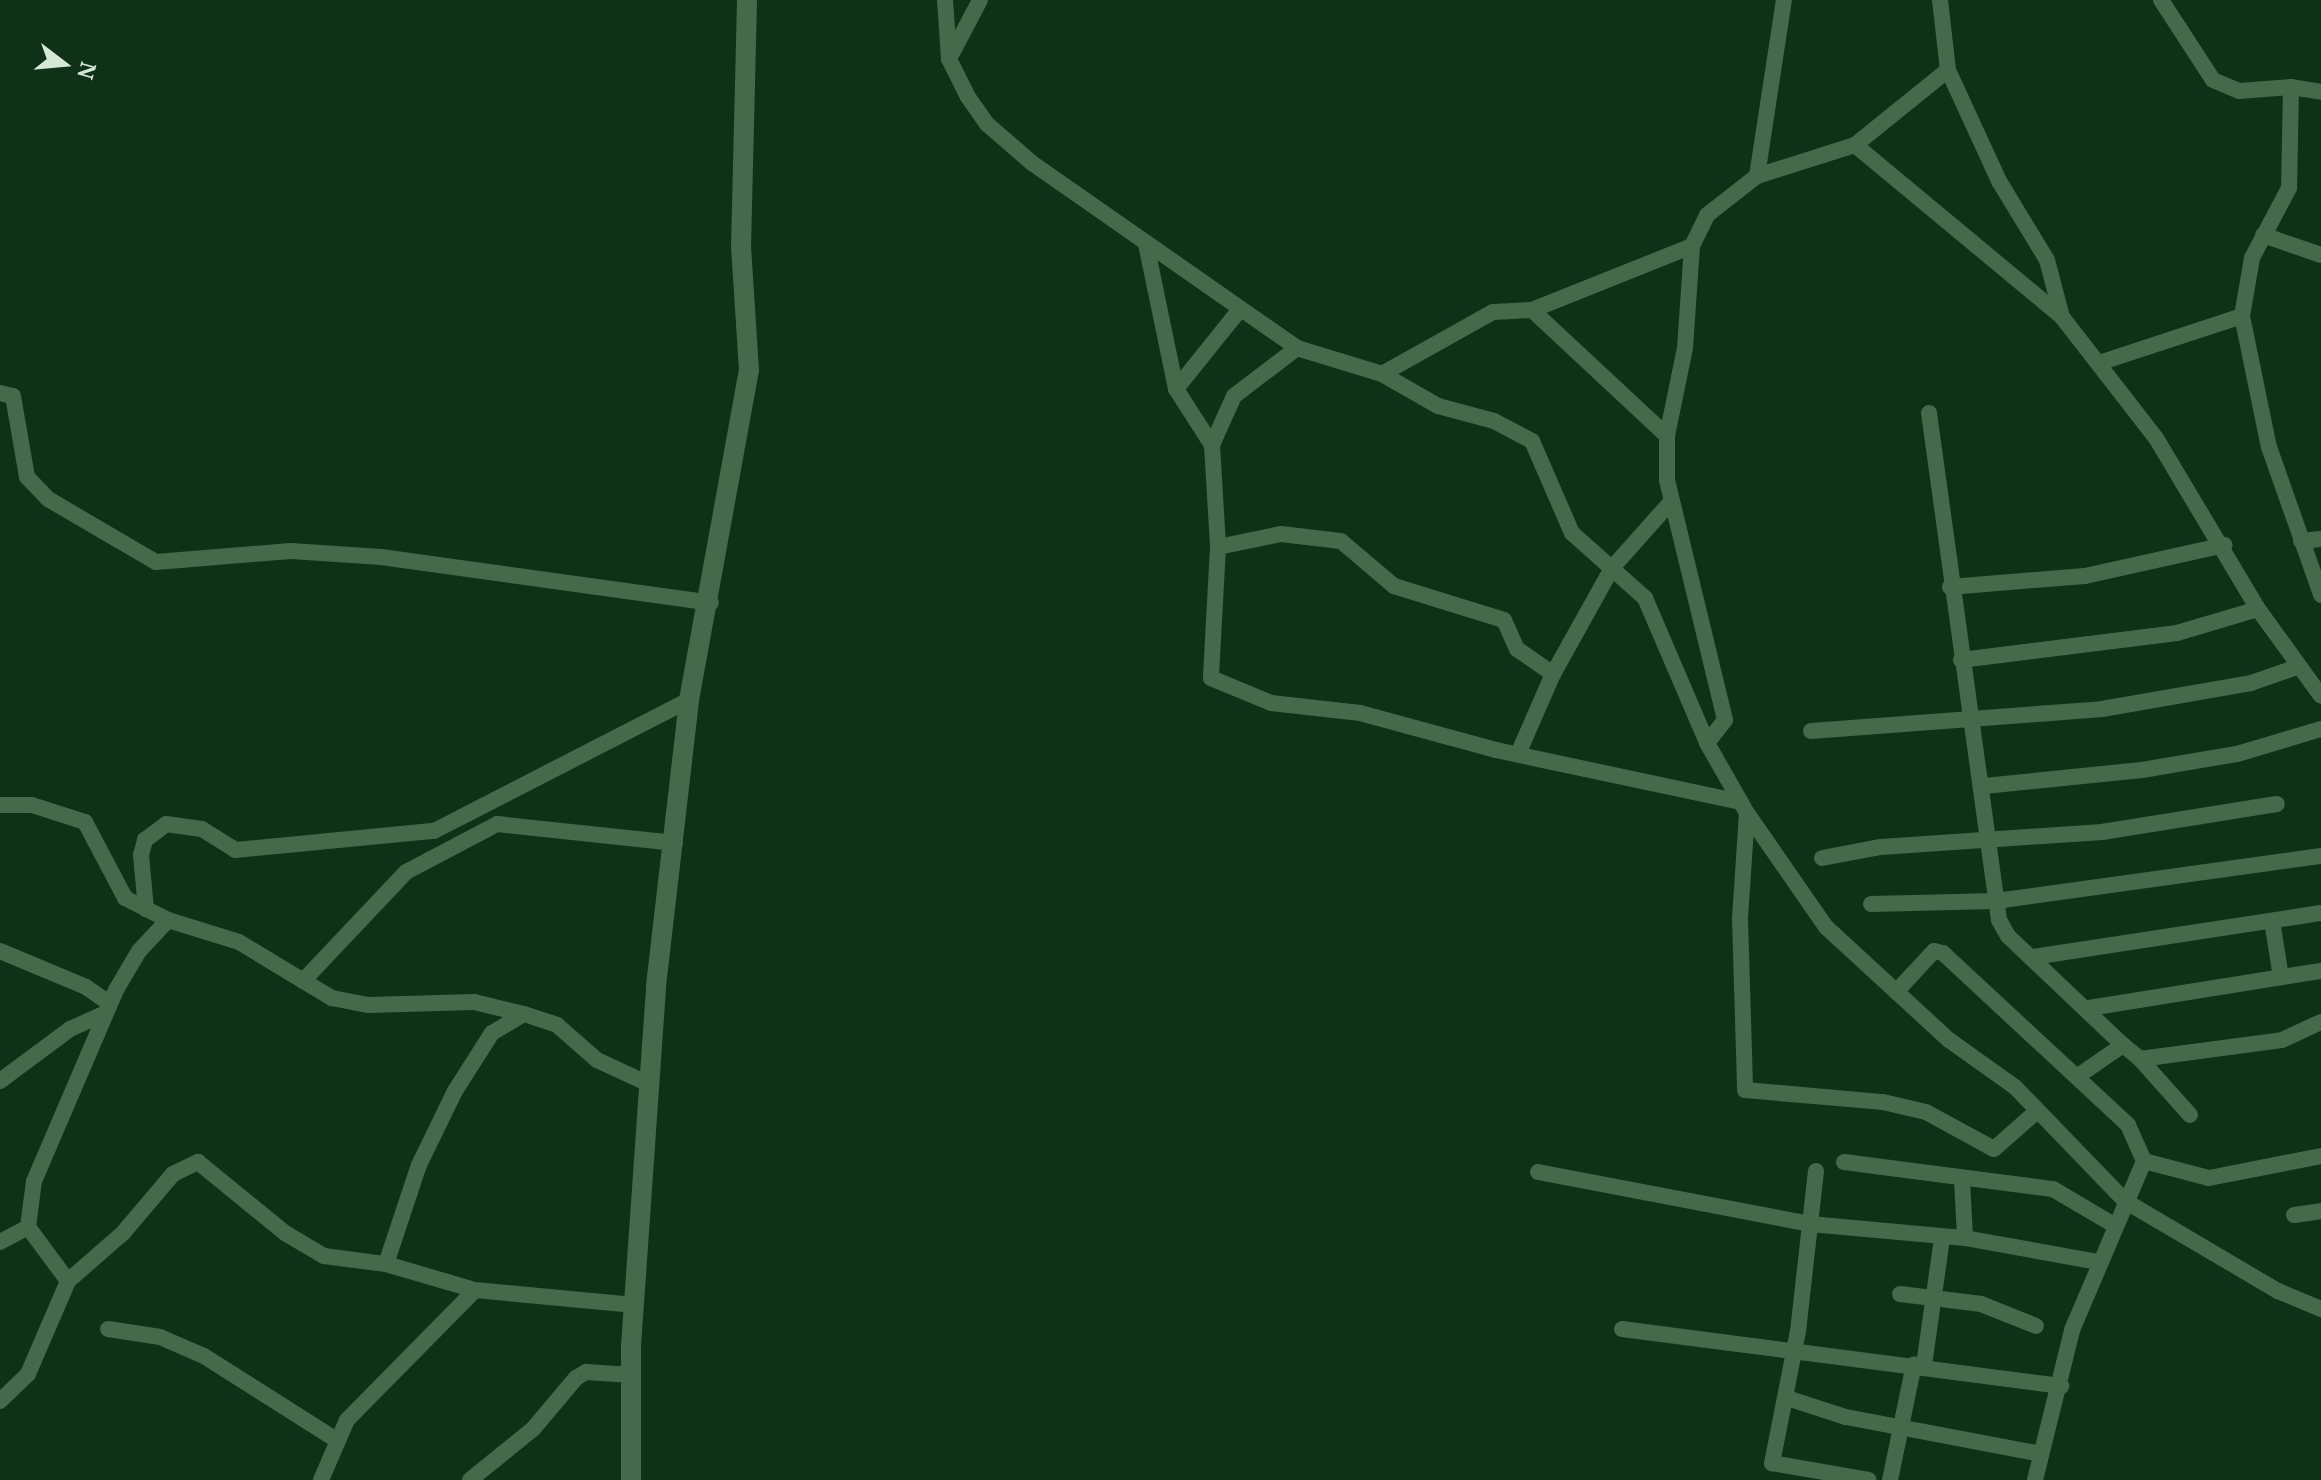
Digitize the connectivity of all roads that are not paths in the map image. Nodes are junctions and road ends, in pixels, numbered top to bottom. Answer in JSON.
{"nodes":[{"id":1,"x":747,"y":0,"type":"edge"},
{"id":2,"x":945,"y":0,"type":"edge"},
{"id":3,"x":980,"y":0,"type":"edge"},
{"id":4,"x":1784,"y":0,"type":"edge"},
{"id":5,"x":1940,"y":0,"type":"edge"},
{"id":6,"x":2161,"y":0,"type":"edge"},
{"id":7,"x":949,"y":59,"type":"junction"},
{"id":8,"x":1948,"y":70,"type":"junction"},
{"id":9,"x":2291,"y":87,"type":"junction"},
{"id":10,"x":2321,"y":92,"type":"edge"},
{"id":11,"x":1855,"y":145,"type":"junction"},
{"id":12,"x":1757,"y":176,"type":"junction"},
{"id":13,"x":2263,"y":235,"type":"junction"},
{"id":14,"x":1146,"y":244,"type":"junction"},
{"id":15,"x":1692,"y":246,"type":"junction"},
{"id":16,"x":2321,"y":255,"type":"edge"},
{"id":17,"x":1532,"y":310,"type":"junction"},
{"id":18,"x":1238,"y":312,"type":"junction"},
{"id":19,"x":2242,"y":316,"type":"junction"},
{"id":20,"x":2062,"y":317,"type":"junction"},
{"id":21,"x":1297,"y":348,"type":"junction"},
{"id":22,"x":2102,"y":362,"type":"junction"},
{"id":23,"x":1382,"y":374,"type":"junction"},
{"id":24,"x":1176,"y":389,"type":"junction"},
{"id":25,"x":0,"y":393,"type":"edge"},
{"id":26,"x":1929,"y":413,"type":"dead end"},
{"id":27,"x":1667,"y":436,"type":"junction"},
{"id":28,"x":1212,"y":445,"type":"junction"},
{"id":29,"x":1670,"y":503,"type":"junction"},
{"id":30,"x":2321,"y":539,"type":"edge"},
{"id":31,"x":2301,"y":541,"type":"junction"},
{"id":32,"x":2225,"y":545,"type":"junction"},
{"id":33,"x":1218,"y":547,"type":"junction"},
{"id":34,"x":1612,"y":568,"type":"junction"},
{"id":35,"x":1950,"y":587,"type":"junction"},
{"id":36,"x":2321,"y":595,"type":"edge"},
{"id":37,"x":711,"y":603,"type":"junction"},
{"id":38,"x":2258,"y":609,"type":"junction"},
{"id":39,"x":1961,"y":660,"type":"junction"},
{"id":40,"x":2297,"y":667,"type":"junction"},
{"id":41,"x":1553,"y":674,"type":"junction"},
{"id":42,"x":2320,"y":699,"type":"edge"},
{"id":43,"x":689,"y":700,"type":"junction"},
{"id":44,"x":1972,"y":721,"type":"junction"},
{"id":45,"x":2321,"y":729,"type":"edge"},
{"id":46,"x":1811,"y":731,"type":"dead end"},
{"id":47,"x":1707,"y":743,"type":"junction"},
{"id":48,"x":1518,"y":754,"type":"junction"},
{"id":49,"x":1984,"y":786,"type":"junction"},
{"id":50,"x":2277,"y":804,"type":"dead end"},
{"id":51,"x":0,"y":805,"type":"edge"},
{"id":52,"x":1744,"y":808,"type":"junction"},
{"id":53,"x":675,"y":843,"type":"junction"},
{"id":54,"x":1993,"y":844,"type":"junction"},
{"id":55,"x":2321,"y":856,"type":"edge"},
{"id":56,"x":1822,"y":858,"type":"dead end"},
{"id":57,"x":1996,"y":901,"type":"junction"},
{"id":58,"x":1871,"y":904,"type":"dead end"},
{"id":59,"x":146,"y":909,"type":"junction"},
{"id":60,"x":2321,"y":915,"type":"edge"},
{"id":61,"x":168,"y":920,"type":"junction"},
{"id":62,"x":2272,"y":921,"type":"junction"},
{"id":63,"x":0,"y":951,"type":"edge"},
{"id":64,"x":2033,"y":957,"type":"junction"},
{"id":65,"x":2321,"y":971,"type":"edge"},
{"id":66,"x":2281,"y":977,"type":"junction"},
{"id":67,"x":303,"y":981,"type":"junction"},
{"id":68,"x":1896,"y":992,"type":"junction"},
{"id":69,"x":108,"y":1008,"type":"junction"},
{"id":70,"x":2089,"y":1008,"type":"junction"},
{"id":71,"x":524,"y":1014,"type":"junction"},
{"id":72,"x":2321,"y":1022,"type":"edge"},
{"id":73,"x":2123,"y":1045,"type":"junction"},
{"id":74,"x":2140,"y":1059,"type":"junction"},
{"id":75,"x":2078,"y":1076,"type":"junction"},
{"id":76,"x":0,"y":1081,"type":"edge"},
{"id":77,"x":649,"y":1084,"type":"junction"},
{"id":78,"x":2036,"y":1112,"type":"junction"},
{"id":79,"x":2190,"y":1115,"type":"dead end"},
{"id":80,"x":2321,"y":1156,"type":"edge"},
{"id":81,"x":2144,"y":1161,"type":"junction"},
{"id":82,"x":1844,"y":1162,"type":"dead end"},
{"id":83,"x":1816,"y":1171,"type":"dead end"},
{"id":84,"x":1538,"y":1172,"type":"dead end"},
{"id":85,"x":1962,"y":1180,"type":"junction"},
{"id":86,"x":2125,"y":1201,"type":"junction"},
{"id":87,"x":2321,"y":1211,"type":"edge"},
{"id":88,"x":2294,"y":1215,"type":"dead end"},
{"id":89,"x":1810,"y":1224,"type":"junction"},
{"id":90,"x":2114,"y":1225,"type":"junction"},
{"id":91,"x":28,"y":1227,"type":"junction"},
{"id":92,"x":1965,"y":1238,"type":"junction"},
{"id":93,"x":1942,"y":1239,"type":"junction"},
{"id":94,"x":0,"y":1242,"type":"edge"},
{"id":95,"x":2099,"y":1262,"type":"junction"},
{"id":96,"x":386,"y":1264,"type":"junction"},
{"id":97,"x":68,"y":1281,"type":"junction"},
{"id":98,"x":475,"y":1290,"type":"junction"},
{"id":99,"x":1900,"y":1294,"type":"dead end"},
{"id":100,"x":1934,"y":1298,"type":"junction"},
{"id":101,"x":634,"y":1305,"type":"junction"},
{"id":102,"x":2321,"y":1309,"type":"edge"},
{"id":103,"x":2036,"y":1326,"type":"dead end"},
{"id":104,"x":108,"y":1329,"type":"dead end"},
{"id":105,"x":1622,"y":1329,"type":"dead end"},
{"id":106,"x":1795,"y":1348,"type":"junction"},
{"id":107,"x":1919,"y":1365,"type":"junction"},
{"id":108,"x":632,"y":1375,"type":"junction"},
{"id":109,"x":2061,"y":1386,"type":"junction"},
{"id":110,"x":1787,"y":1398,"type":"junction"},
{"id":111,"x":0,"y":1401,"type":"edge"},
{"id":112,"x":1898,"y":1425,"type":"junction"},
{"id":113,"x":335,"y":1439,"type":"junction"},
{"id":114,"x":2041,"y":1454,"type":"junction"},
{"id":115,"x":321,"y":1480,"type":"edge"},
{"id":116,"x":470,"y":1480,"type":"edge"},
{"id":117,"x":631,"y":1480,"type":"edge"},
{"id":118,"x":1869,"y":1480,"type":"edge"},
{"id":119,"x":1890,"y":1480,"type":"edge"},
{"id":120,"x":2035,"y":1480,"type":"edge"}],
"edges":[{"from":1,"to":37,"type":"street"},
{"from":2,"to":7,"type":"street"},
{"from":3,"to":7,"type":"street"},
{"from":4,"to":12,"type":"street"},
{"from":5,"to":8,"type":"street"},
{"from":6,"to":9,"type":"street"},
{"from":7,"to":14,"type":"street"},
{"from":8,"to":11,"type":"street"},
{"from":8,"to":20,"type":"street"},
{"from":9,"to":10,"type":"street"},
{"from":9,"to":13,"type":"street"},
{"from":11,"to":12,"type":"street"},
{"from":11,"to":20,"type":"street"},
{"from":12,"to":15,"type":"street"},
{"from":13,"to":16,"type":"street"},
{"from":13,"to":19,"type":"street"},
{"from":14,"to":18,"type":"street"},
{"from":14,"to":24,"type":"street"},
{"from":15,"to":17,"type":"street"},
{"from":15,"to":27,"type":"street"},
{"from":17,"to":23,"type":"street"},
{"from":17,"to":27,"type":"street"},
{"from":18,"to":21,"type":"street"},
{"from":18,"to":24,"type":"street"},
{"from":19,"to":22,"type":"street"},
{"from":19,"to":31,"type":"street"},
{"from":20,"to":22,"type":"street"},
{"from":21,"to":23,"type":"street"},
{"from":21,"to":28,"type":"street"},
{"from":22,"to":32,"type":"street"},
{"from":23,"to":34,"type":"street"},
{"from":24,"to":28,"type":"street"},
{"from":25,"to":37,"type":"street"},
{"from":26,"to":35,"type":"street"},
{"from":27,"to":29,"type":"street"},
{"from":28,"to":33,"type":"street"},
{"from":29,"to":34,"type":"street"},
{"from":29,"to":47,"type":"street"},
{"from":30,"to":31,"type":"street"},
{"from":31,"to":36,"type":"street"},
{"from":32,"to":35,"type":"street"},
{"from":32,"to":38,"type":"street"},
{"from":33,"to":41,"type":"street"},
{"from":33,"to":48,"type":"street"},
{"from":34,"to":41,"type":"street"},
{"from":34,"to":47,"type":"street"},
{"from":35,"to":39,"type":"street"},
{"from":37,"to":43,"type":"street"},
{"from":38,"to":39,"type":"street"},
{"from":38,"to":40,"type":"street"},
{"from":39,"to":44,"type":"street"},
{"from":40,"to":42,"type":"street"},
{"from":40,"to":44,"type":"street"},
{"from":41,"to":48,"type":"street"},
{"from":43,"to":53,"type":"street"},
{"from":43,"to":59,"type":"street"},
{"from":44,"to":46,"type":"street"},
{"from":44,"to":49,"type":"street"},
{"from":45,"to":49,"type":"street"},
{"from":47,"to":52,"type":"street"},
{"from":48,"to":52,"type":"street"},
{"from":49,"to":54,"type":"street"},
{"from":50,"to":54,"type":"street"},
{"from":51,"to":59,"type":"street"},
{"from":52,"to":68,"type":"street"},
{"from":52,"to":78,"type":"street"},
{"from":53,"to":67,"type":"street"},
{"from":53,"to":77,"type":"street"},
{"from":54,"to":56,"type":"street"},
{"from":54,"to":57,"type":"street"},
{"from":55,"to":57,"type":"street"},
{"from":57,"to":58,"type":"street"},
{"from":57,"to":64,"type":"street"},
{"from":59,"to":61,"type":"street"},
{"from":60,"to":62,"type":"street"},
{"from":61,"to":67,"type":"street"},
{"from":61,"to":69,"type":"street"},
{"from":62,"to":64,"type":"street"},
{"from":62,"to":66,"type":"street"},
{"from":63,"to":69,"type":"street"},
{"from":64,"to":70,"type":"street"},
{"from":65,"to":66,"type":"street"},
{"from":66,"to":70,"type":"street"},
{"from":67,"to":71,"type":"street"},
{"from":68,"to":75,"type":"street"},
{"from":68,"to":78,"type":"street"},
{"from":69,"to":76,"type":"street"},
{"from":69,"to":91,"type":"street"},
{"from":70,"to":73,"type":"street"},
{"from":71,"to":77,"type":"street"},
{"from":71,"to":96,"type":"street"},
{"from":72,"to":74,"type":"street"},
{"from":73,"to":74,"type":"street"},
{"from":73,"to":75,"type":"street"},
{"from":74,"to":79,"type":"street"},
{"from":75,"to":81,"type":"street"},
{"from":77,"to":101,"type":"street"},
{"from":78,"to":86,"type":"street"},
{"from":80,"to":81,"type":"street"},
{"from":81,"to":86,"type":"street"},
{"from":82,"to":85,"type":"street"},
{"from":83,"to":89,"type":"street"},
{"from":84,"to":89,"type":"street"},
{"from":85,"to":90,"type":"street"},
{"from":85,"to":92,"type":"street"},
{"from":86,"to":90,"type":"street"},
{"from":86,"to":102,"type":"street"},
{"from":87,"to":88,"type":"street"},
{"from":89,"to":93,"type":"street"},
{"from":89,"to":106,"type":"street"},
{"from":90,"to":95,"type":"street"},
{"from":91,"to":94,"type":"street"},
{"from":91,"to":97,"type":"street"},
{"from":92,"to":93,"type":"street"},
{"from":92,"to":95,"type":"street"},
{"from":93,"to":100,"type":"street"},
{"from":95,"to":109,"type":"street"},
{"from":96,"to":97,"type":"street"},
{"from":96,"to":98,"type":"street"},
{"from":97,"to":111,"type":"street"},
{"from":98,"to":101,"type":"street"},
{"from":98,"to":113,"type":"street"},
{"from":99,"to":100,"type":"street"},
{"from":100,"to":103,"type":"street"},
{"from":100,"to":107,"type":"street"},
{"from":101,"to":108,"type":"street"},
{"from":104,"to":113,"type":"street"},
{"from":105,"to":106,"type":"street"},
{"from":106,"to":107,"type":"street"},
{"from":106,"to":110,"type":"street"},
{"from":107,"to":109,"type":"street"},
{"from":107,"to":112,"type":"street"},
{"from":108,"to":116,"type":"street"},
{"from":108,"to":117,"type":"street"},
{"from":109,"to":114,"type":"street"},
{"from":110,"to":112,"type":"street"},
{"from":110,"to":118,"type":"street"},
{"from":112,"to":114,"type":"street"},
{"from":112,"to":119,"type":"street"},
{"from":113,"to":115,"type":"street"},
{"from":114,"to":120,"type":"street"}]}
